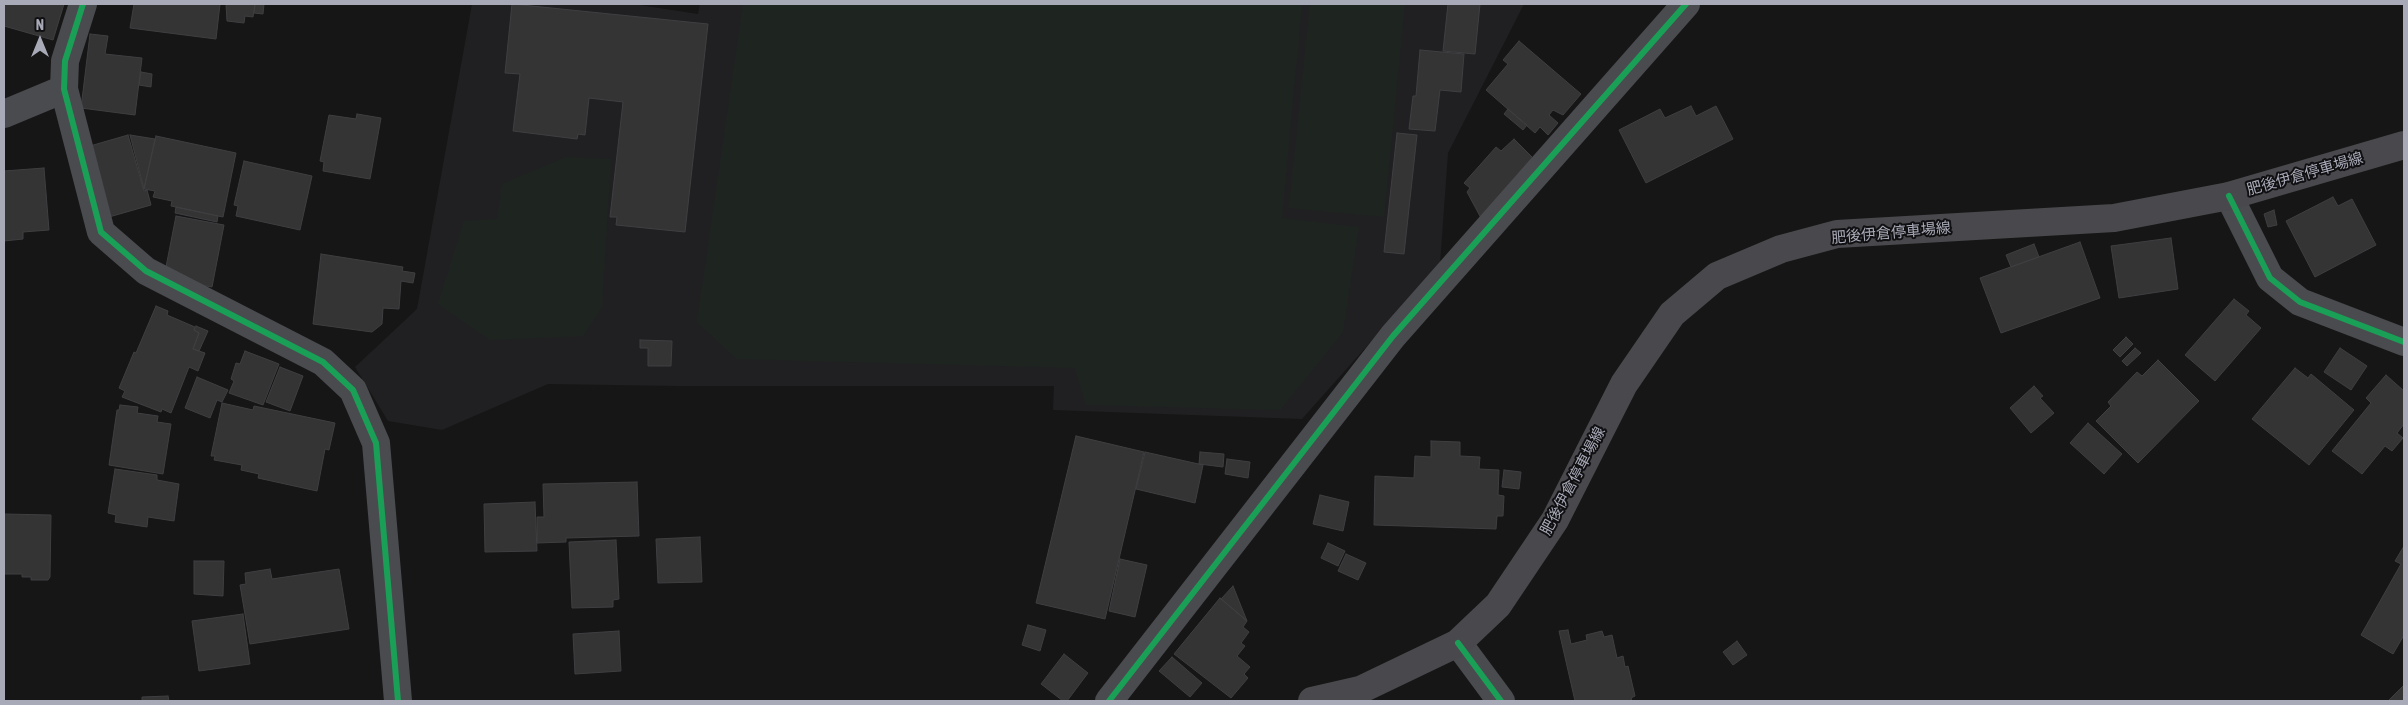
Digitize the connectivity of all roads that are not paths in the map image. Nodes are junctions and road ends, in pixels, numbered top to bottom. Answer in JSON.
{"nodes":[{"id":1,"x":83,"y":4,"type":"edge"},
{"id":2,"x":1686,"y":4,"type":"edge"},
{"id":3,"x":64,"y":89,"type":"junction"},
{"id":4,"x":4,"y":114,"type":"edge"},
{"id":5,"x":2404,"y":146,"type":"edge"},
{"id":6,"x":2229,"y":196,"type":"junction"},
{"id":7,"x":2404,"y":342,"type":"edge"},
{"id":8,"x":1458,"y":643,"type":"junction"},
{"id":9,"x":398,"y":701,"type":"edge"},
{"id":10,"x":1109,"y":701,"type":"edge"},
{"id":11,"x":1312,"y":701,"type":"edge"},
{"id":12,"x":1501,"y":701,"type":"edge"}],
"edges":[{"from":1,"to":3,"type":"street"},
{"from":2,"to":10,"type":"street"},
{"from":3,"to":4,"type":"street"},
{"from":3,"to":9,"type":"street"},
{"from":5,"to":6,"type":"main road","name":"肥後伊倉停車場線"},
{"from":6,"to":7,"type":"street"},
{"from":6,"to":8,"type":"main road","name":"肥後伊倉停車場線"},
{"from":8,"to":11,"type":"main road","name":"肥後伊倉停車場線"},
{"from":8,"to":12,"type":"street"}]}
